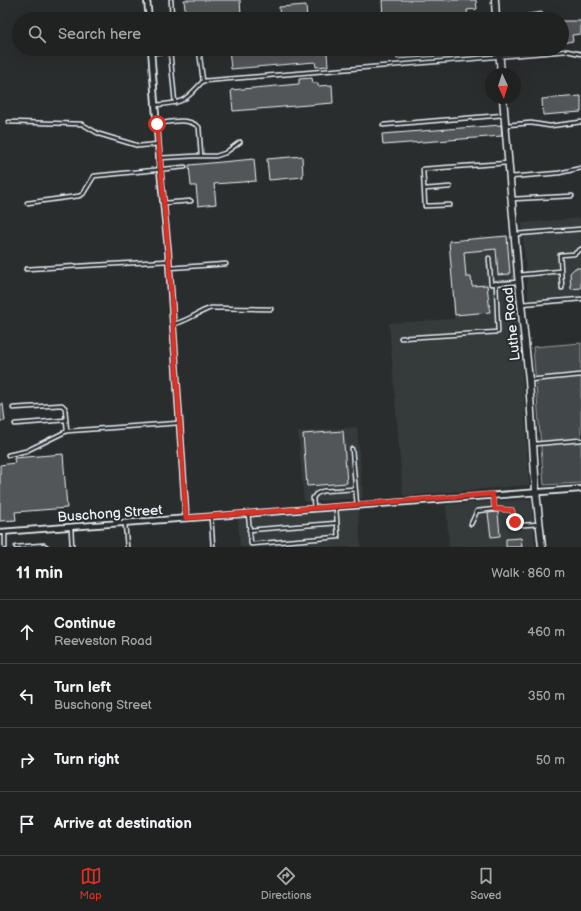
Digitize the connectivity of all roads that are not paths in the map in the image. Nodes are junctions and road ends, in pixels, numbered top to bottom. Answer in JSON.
{"nodes":[{"id":1,"x":147,"y":0,"type":"edge"},
{"id":2,"x":171,"y":0,"type":"edge"},
{"id":3,"x":495,"y":0,"type":"edge"},
{"id":4,"x":148,"y":12,"type":"edge"},
{"id":5,"x":172,"y":12,"type":"edge"},
{"id":6,"x":496,"y":12,"type":"edge"},
{"id":7,"x":569,"y":51,"type":"edge"},
{"id":8,"x":581,"y":54,"type":"edge"},
{"id":9,"x":151,"y":56,"type":"edge"},
{"id":10,"x":170,"y":56,"type":"edge"},
{"id":11,"x":200,"y":56,"type":"edge"},
{"id":12,"x":509,"y":56,"type":"edge"},
{"id":13,"x":499,"y":57,"type":"junction"},
{"id":14,"x":500,"y":68,"type":"edge"},
{"id":15,"x":203,"y":81,"type":"junction"},
{"id":16,"x":175,"y":103,"type":"junction"},
{"id":17,"x":503,"y":104,"type":"edge"},
{"id":18,"x":155,"y":105,"type":"junction"},
{"id":19,"x":504,"y":115,"type":"junction"},
{"id":20,"x":9,"y":122,"type":"dead end"},
{"id":21,"x":581,"y":122,"type":"edge"},
{"id":22,"x":157,"y":124,"type":"junction"},
{"id":23,"x":383,"y":125,"type":"dead end"},
{"id":24,"x":505,"y":126,"type":"junction"},
{"id":25,"x":240,"y":142,"type":"dead end"},
{"id":26,"x":158,"y":144,"type":"junction"},
{"id":27,"x":201,"y":156,"type":"junction"},
{"id":28,"x":159,"y":158,"type":"junction"},
{"id":29,"x":508,"y":163,"type":"junction"},
{"id":30,"x":185,"y":167,"type":"dead end"},
{"id":31,"x":581,"y":168,"type":"edge"},
{"id":32,"x":160,"y":170,"type":"junction"},
{"id":33,"x":510,"y":177,"type":"junction"},
{"id":34,"x":450,"y":187,"type":"dead end"},
{"id":35,"x":424,"y":189,"type":"junction"},
{"id":36,"x":572,"y":196,"type":"dead end"},
{"id":37,"x":512,"y":199,"type":"junction"},
{"id":38,"x":191,"y":201,"type":"dead end"},
{"id":39,"x":27,"y":203,"type":"dead end"},
{"id":40,"x":164,"y":203,"type":"junction"},
{"id":41,"x":450,"y":205,"type":"dead end"},
{"id":42,"x":581,"y":228,"type":"edge"},
{"id":43,"x":514,"y":234,"type":"junction"},
{"id":44,"x":581,"y":249,"type":"edge"},
{"id":45,"x":490,"y":258,"type":"dead end"},
{"id":46,"x":169,"y":261,"type":"junction"},
{"id":47,"x":226,"y":264,"type":"dead end"},
{"id":48,"x":169,"y":268,"type":"junction"},
{"id":49,"x":26,"y":269,"type":"dead end"},
{"id":50,"x":561,"y":270,"type":"junction"},
{"id":51,"x":518,"y":278,"type":"junction"},
{"id":52,"x":496,"y":283,"type":"junction"},
{"id":53,"x":562,"y":288,"type":"dead end"},
{"id":54,"x":581,"y":300,"type":"edge"},
{"id":55,"x":521,"y":304,"type":"junction"},
{"id":56,"x":271,"y":309,"type":"dead end"},
{"id":57,"x":173,"y":324,"type":"junction"},
{"id":58,"x":401,"y":338,"type":"dead end"},
{"id":59,"x":581,"y":375,"type":"edge"},
{"id":60,"x":528,"y":380,"type":"junction"},
{"id":61,"x":13,"y":408,"type":"dead end"},
{"id":62,"x":66,"y":420,"type":"junction"},
{"id":63,"x":180,"y":423,"type":"junction"},
{"id":64,"x":15,"y":424,"type":"dead end"},
{"id":65,"x":66,"y":431,"type":"junction"},
{"id":66,"x":581,"y":440,"type":"edge"},
{"id":67,"x":533,"y":444,"type":"junction"},
{"id":68,"x":352,"y":449,"type":"dead end"},
{"id":69,"x":8,"y":455,"type":"dead end"},
{"id":70,"x":356,"y":489,"type":"junction"},
{"id":71,"x":581,"y":489,"type":"edge"},
{"id":72,"x":536,"y":491,"type":"junction"},
{"id":73,"x":492,"y":494,"type":"junction"},
{"id":74,"x":357,"y":505,"type":"junction"},
{"id":75,"x":336,"y":506,"type":"junction"},
{"id":76,"x":314,"y":508,"type":"junction"},
{"id":77,"x":495,"y":509,"type":"junction"},
{"id":78,"x":248,"y":513,"type":"junction"},
{"id":79,"x":211,"y":516,"type":"junction"},
{"id":80,"x":186,"y":518,"type":"junction"},
{"id":81,"x":125,"y":523,"type":"junction"},
{"id":82,"x":337,"y":523,"type":"junction"},
{"id":83,"x":471,"y":524,"type":"dead end"},
{"id":84,"x":540,"y":524,"type":"junction"},
{"id":85,"x":71,"y":527,"type":"junction"},
{"id":86,"x":250,"y":530,"type":"junction"},
{"id":87,"x":2,"y":532,"type":"edge"},
{"id":88,"x":6,"y":547,"type":"edge"},
{"id":89,"x":16,"y":547,"type":"edge"},
{"id":90,"x":47,"y":547,"type":"edge"},
{"id":91,"x":72,"y":547,"type":"edge"},
{"id":92,"x":127,"y":547,"type":"edge"},
{"id":93,"x":214,"y":547,"type":"edge"},
{"id":94,"x":542,"y":547,"type":"edge"}],
"edges":[{"from":1,"to":4,"type":"street"},
{"from":2,"to":5,"type":"lane"},
{"from":3,"to":6,"type":"street"},
{"from":7,"to":8,"type":"lane"},
{"from":9,"to":18,"type":"street"},
{"from":10,"to":16,"type":"lane"},
{"from":11,"to":15,"type":"lane"},
{"from":12,"to":13,"type":"lane"},
{"from":13,"to":14,"type":"street"},
{"from":13,"to":15,"type":"lane"},
{"from":15,"to":16,"type":"lane"},
{"from":16,"to":18,"type":"lane"},
{"from":17,"to":19,"type":"street","name":"Luthe Road"},
{"from":18,"to":22,"type":"street"},
{"from":19,"to":23,"type":"lane"},
{"from":19,"to":24,"type":"street","name":"Luthe Road"},
{"from":20,"to":26,"type":"lane"},
{"from":21,"to":24,"type":"lane"},
{"from":22,"to":26,"type":"street"},
{"from":22,"to":27,"type":"lane"},
{"from":24,"to":29,"type":"street","name":"Luthe Road"},
{"from":25,"to":27,"type":"lane"},
{"from":26,"to":28,"type":"street"},
{"from":27,"to":28,"type":"lane"},
{"from":28,"to":32,"type":"street"},
{"from":29,"to":33,"type":"street","name":"Luthe Road"},
{"from":29,"to":35,"type":"lane"},
{"from":30,"to":32,"type":"lane"},
{"from":31,"to":33,"type":"lane"},
{"from":32,"to":39,"type":"lane"},
{"from":32,"to":40,"type":"street"},
{"from":33,"to":37,"type":"street","name":"Luthe Road"},
{"from":34,"to":35,"type":"lane"},
{"from":35,"to":41,"type":"lane"},
{"from":36,"to":37,"type":"lane"},
{"from":37,"to":43,"type":"street","name":"Luthe Road"},
{"from":38,"to":40,"type":"lane"},
{"from":40,"to":46,"type":"street"},
{"from":42,"to":43,"type":"lane"},
{"from":43,"to":51,"type":"street","name":"Luthe Road"},
{"from":44,"to":50,"type":"lane"},
{"from":45,"to":52,"type":"lane"},
{"from":46,"to":48,"type":"street"},
{"from":46,"to":49,"type":"lane"},
{"from":47,"to":48,"type":"lane"},
{"from":48,"to":57,"type":"street"},
{"from":50,"to":51,"type":"lane"},
{"from":50,"to":53,"type":"lane"},
{"from":51,"to":52,"type":"lane"},
{"from":51,"to":55,"type":"street","name":"Luthe Road"},
{"from":52,"to":58,"type":"lane"},
{"from":54,"to":55,"type":"lane"},
{"from":55,"to":60,"type":"street","name":"Luthe Road"},
{"from":56,"to":57,"type":"lane"},
{"from":57,"to":63,"type":"street"},
{"from":59,"to":60,"type":"lane"},
{"from":60,"to":67,"type":"street","name":"Luthe Road"},
{"from":61,"to":62,"type":"lane"},
{"from":62,"to":64,"type":"lane"},
{"from":62,"to":65,"type":"lane"},
{"from":63,"to":65,"type":"lane"},
{"from":63,"to":80,"type":"street"},
{"from":65,"to":69,"type":"lane"},
{"from":66,"to":67,"type":"lane"},
{"from":67,"to":72,"type":"street","name":"Luthe Road"},
{"from":68,"to":70,"type":"lane"},
{"from":70,"to":74,"type":"lane"},
{"from":70,"to":76,"type":"lane"},
{"from":71,"to":72,"type":"street","name":"Buschong Street"},
{"from":72,"to":73,"type":"street","name":"Buschong Street"},
{"from":72,"to":84,"type":"street","name":"Luthe Road"},
{"from":73,"to":74,"type":"street","name":"Buschong Street"},
{"from":73,"to":77,"type":"lane"},
{"from":74,"to":75,"type":"street","name":"Buschong Street"},
{"from":75,"to":76,"type":"street","name":"Buschong Street"},
{"from":75,"to":82,"type":"lane"},
{"from":76,"to":78,"type":"street","name":"Buschong Street"},
{"from":77,"to":83,"type":"lane"},
{"from":77,"to":84,"type":"lane"},
{"from":78,"to":79,"type":"street","name":"Buschong Street"},
{"from":78,"to":86,"type":"lane"},
{"from":79,"to":80,"type":"street","name":"Buschong Street"},
{"from":79,"to":93,"type":"lane"},
{"from":80,"to":81,"type":"street","name":"Buschong Street"},
{"from":81,"to":85,"type":"street","name":"Buschong Street"},
{"from":81,"to":92,"type":"lane"},
{"from":82,"to":86,"type":"lane"},
{"from":82,"to":86,"type":"lane"},
{"from":84,"to":94,"type":"street","name":"Luthe Road"},
{"from":85,"to":87,"type":"street","name":"Buschong Street"},
{"from":85,"to":91,"type":"lane"},
{"from":87,"to":88,"type":"lane"},
{"from":89,"to":90,"type":"lane"}]}
